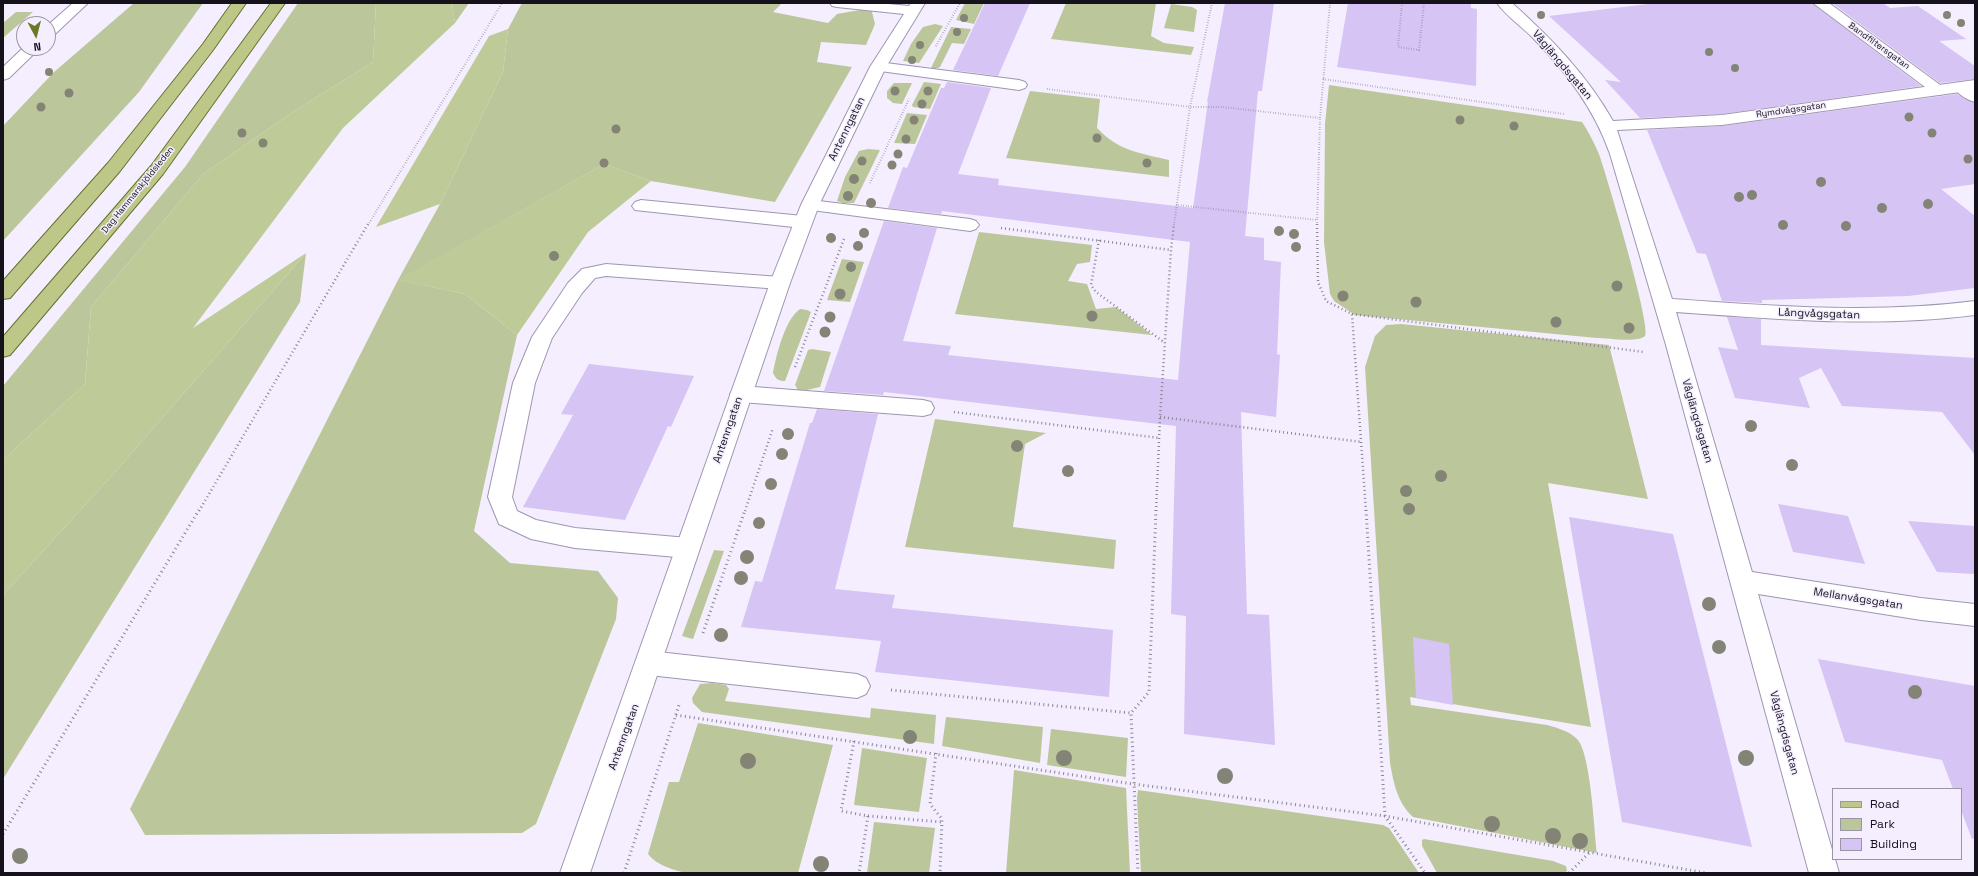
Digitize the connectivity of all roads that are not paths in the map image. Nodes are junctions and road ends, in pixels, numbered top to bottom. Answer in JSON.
{"nodes":[{"id":1,"x":81,"y":3,"type":"edge"},
{"id":2,"x":239,"y":3,"type":"edge"},
{"id":3,"x":278,"y":3,"type":"edge"},
{"id":4,"x":837,"y":3,"type":"edge"},
{"id":5,"x":1504,"y":3,"type":"edge"},
{"id":6,"x":1820,"y":3,"type":"edge"},
{"id":7,"x":915,"y":7,"type":"edge"},
{"id":8,"x":56,"y":26,"type":"edge"},
{"id":9,"x":23,"y":56,"type":"edge"},
{"id":10,"x":878,"y":68,"type":"junction"},
{"id":11,"x":3,"y":75,"type":"edge"},
{"id":12,"x":1019,"y":85,"type":"road end"},
{"id":13,"x":1968,"y":86,"type":"edge"},
{"id":14,"x":1939,"y":90,"type":"junction"},
{"id":15,"x":1975,"y":97,"type":"edge"},
{"id":16,"x":1606,"y":123,"type":"junction"},
{"id":17,"x":640,"y":206,"type":"dead end"},
{"id":18,"x":807,"y":213,"type":"junction"},
{"id":19,"x":970,"y":225,"type":"road end"},
{"id":20,"x":780,"y":283,"type":"junction"},
{"id":21,"x":3,"y":292,"type":"edge"},
{"id":22,"x":1663,"y":305,"type":"junction"},
{"id":23,"x":1975,"y":308,"type":"edge"},
{"id":24,"x":3,"y":350,"type":"edge"},
{"id":25,"x":741,"y":394,"type":"junction"},
{"id":26,"x":923,"y":408,"type":"road end"},
{"id":27,"x":688,"y":548,"type":"junction"},
{"id":28,"x":1742,"y":581,"type":"junction"},
{"id":29,"x":1975,"y":615,"type":"edge"},
{"id":30,"x":649,"y":663,"type":"junction"},
{"id":31,"x":857,"y":686,"type":"road end"},
{"id":32,"x":575,"y":873,"type":"edge"},
{"id":33,"x":1824,"y":873,"type":"edge"}],
"edges":[{"from":1,"to":8,"type":"street"},
{"from":2,"to":21,"type":"main road"},
{"from":3,"to":24,"type":"main road","name":"Dag Hammarskjöldsleden"},
{"from":4,"to":7,"type":"street"},
{"from":5,"to":16,"type":"street","name":"Våglängdsgatan"},
{"from":6,"to":14,"type":"street","name":"Bandfiltersgatan"},
{"from":7,"to":10,"type":"street","name":"Antenngatan"},
{"from":9,"to":11,"type":"street"},
{"from":10,"to":12,"type":"street"},
{"from":10,"to":18,"type":"street","name":"Antenngatan"},
{"from":13,"to":14,"type":"street","name":"Rymdvågsgatan"},
{"from":13,"to":15,"type":"street"},
{"from":14,"to":16,"type":"street","name":"Rymdvågsgatan"},
{"from":16,"to":22,"type":"street","name":"Våglängdsgatan"},
{"from":17,"to":18,"type":"street"},
{"from":18,"to":19,"type":"street"},
{"from":18,"to":20,"type":"street","name":"Antenngatan"},
{"from":20,"to":25,"type":"street","name":"Antenngatan"},
{"from":20,"to":27,"type":"street"},
{"from":22,"to":23,"type":"street","name":"Långvågsgatan"},
{"from":22,"to":28,"type":"street","name":"Våglängdsgatan"},
{"from":25,"to":26,"type":"street"},
{"from":25,"to":27,"type":"street","name":"Antenngatan"},
{"from":27,"to":30,"type":"street","name":"Antenngatan"},
{"from":28,"to":29,"type":"street","name":"Mellanvågsgatan"},
{"from":28,"to":33,"type":"street","name":"Våglängdsgatan"},
{"from":30,"to":31,"type":"street"},
{"from":30,"to":32,"type":"street","name":"Antenngatan"}]}
